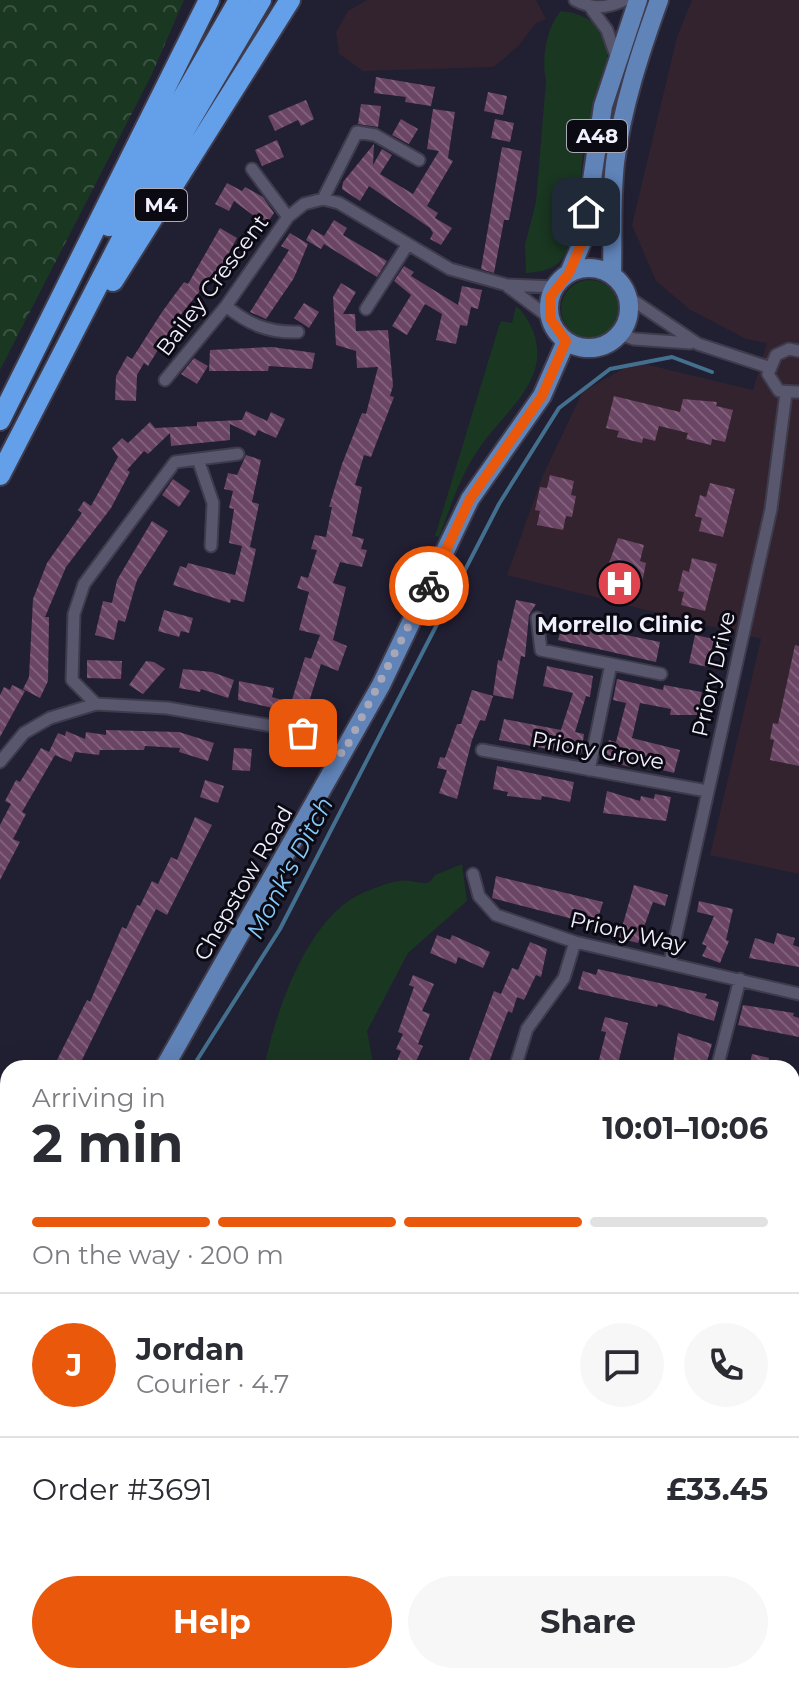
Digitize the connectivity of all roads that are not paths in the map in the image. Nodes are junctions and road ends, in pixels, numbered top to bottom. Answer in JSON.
{"nodes":[{"id":1,"x":209,"y":0,"type":"edge"},
{"id":2,"x":239,"y":0,"type":"edge"},
{"id":3,"x":261,"y":0,"type":"edge"},
{"id":4,"x":290,"y":0,"type":"edge"},
{"id":5,"x":575,"y":0,"type":"edge"},
{"id":6,"x":624,"y":0,"type":"edge"},
{"id":7,"x":638,"y":0,"type":"edge"},
{"id":8,"x":659,"y":0,"type":"edge"},
{"id":9,"x":590,"y":7,"type":"junction"},
{"id":10,"x":617,"y":59,"type":"junction"},
{"id":11,"x":419,"y":160,"type":"dead end"},
{"id":12,"x":252,"y":169,"type":"dead end"},
{"id":13,"x":323,"y":199,"type":"junction"},
{"id":14,"x":288,"y":217,"type":"junction"},
{"id":15,"x":408,"y":244,"type":"junction"},
{"id":16,"x":569,"y":273,"type":"junction"},
{"id":17,"x":612,"y":275,"type":"junction"},
{"id":18,"x":507,"y":285,"type":"junction"},
{"id":19,"x":555,"y":287,"type":"junction"},
{"id":20,"x":628,"y":297,"type":"junction"},
{"id":21,"x":226,"y":306,"type":"junction"},
{"id":22,"x":366,"y":309,"type":"dead end"},
{"id":23,"x":550,"y":318,"type":"junction"},
{"id":24,"x":298,"y":332,"type":"dead end"},
{"id":25,"x":620,"y":334,"type":"junction"},
{"id":26,"x":566,"y":341,"type":"junction"},
{"id":27,"x":698,"y":344,"type":"junction"},
{"id":28,"x":799,"y":351,"type":"edge"},
{"id":29,"x":768,"y":367,"type":"junction"},
{"id":30,"x":25,"y":371,"type":"junction"},
{"id":31,"x":165,"y":380,"type":"dead end"},
{"id":32,"x":799,"y":392,"type":"edge"},
{"id":33,"x":786,"y":393,"type":"junction"},
{"id":34,"x":32,"y":410,"type":"junction"},
{"id":35,"x":0,"y":420,"type":"edge"},
{"id":36,"x":238,"y":454,"type":"dead end"},
{"id":37,"x":198,"y":459,"type":"junction"},
{"id":38,"x":0,"y":475,"type":"edge"},
{"id":39,"x":211,"y":546,"type":"dead end"},
{"id":40,"x":537,"y":618,"type":"dead end"},
{"id":41,"x":611,"y":664,"type":"junction"},
{"id":42,"x":661,"y":674,"type":"dead end"},
{"id":43,"x":96,"y":704,"type":"junction"},
{"id":44,"x":482,"y":750,"type":"dead end"},
{"id":45,"x":343,"y":754,"type":"junction"},
{"id":46,"x":0,"y":762,"type":"edge"},
{"id":47,"x":589,"y":770,"type":"junction"},
{"id":48,"x":707,"y":791,"type":"junction"},
{"id":49,"x":473,"y":874,"type":"dead end"},
{"id":50,"x":575,"y":942,"type":"junction"},
{"id":51,"x":670,"y":962,"type":"junction"},
{"id":52,"x":740,"y":979,"type":"junction"},
{"id":53,"x":799,"y":994,"type":"edge"},
{"id":54,"x":169,"y":1060,"type":"edge"},
{"id":55,"x":517,"y":1060,"type":"edge"},
{"id":56,"x":719,"y":1060,"type":"edge"}],
"edges":[{"from":1,"to":30,"type":"highway","number":"M4"},
{"from":2,"to":30,"type":"highway","number":"M4"},
{"from":3,"to":34,"type":"highway","number":"M4"},
{"from":4,"to":34,"type":"highway","number":"M4"},
{"from":5,"to":9,"type":"street"},
{"from":6,"to":9,"type":"street"},
{"from":7,"to":10,"type":"main road","number":"A48"},
{"from":8,"to":17,"type":"main road","number":"A48"},
{"from":9,"to":10,"type":"street"},
{"from":10,"to":16,"type":"main road","number":"A48"},
{"from":11,"to":13,"type":"street"},
{"from":12,"to":14,"type":"street"},
{"from":13,"to":14,"type":"street","name":"Bailey Crescent"},
{"from":13,"to":15,"type":"street"},
{"from":14,"to":21,"type":"street","name":"Bailey Crescent"},
{"from":15,"to":18,"type":"street"},
{"from":15,"to":22,"type":"street"},
{"from":16,"to":17,"type":"main road"},
{"from":16,"to":19,"type":"main road"},
{"from":17,"to":20,"type":"main road"},
{"from":18,"to":19,"type":"street"},
{"from":18,"to":23,"type":"street"},
{"from":19,"to":23,"type":"main road"},
{"from":20,"to":25,"type":"main road"},
{"from":20,"to":27,"type":"street"},
{"from":21,"to":24,"type":"street"},
{"from":21,"to":31,"type":"street","name":"Bailey Crescent"},
{"from":23,"to":26,"type":"main road"},
{"from":25,"to":26,"type":"main road"},
{"from":25,"to":27,"type":"street"},
{"from":26,"to":45,"type":"main road","name":"Chepstow Road"},
{"from":27,"to":29,"type":"street"},
{"from":28,"to":29,"type":"street"},
{"from":29,"to":33,"type":"street"},
{"from":30,"to":35,"type":"highway","number":"M4"},
{"from":32,"to":33,"type":"street"},
{"from":33,"to":48,"type":"street","name":"Priory Drive"},
{"from":34,"to":38,"type":"highway","number":"M4"},
{"from":36,"to":37,"type":"street"},
{"from":37,"to":39,"type":"street"},
{"from":37,"to":43,"type":"street"},
{"from":40,"to":41,"type":"street"},
{"from":41,"to":42,"type":"street"},
{"from":41,"to":47,"type":"street"},
{"from":43,"to":45,"type":"street"},
{"from":43,"to":46,"type":"street"},
{"from":44,"to":47,"type":"street","name":"Priory Grove"},
{"from":45,"to":54,"type":"main road","name":"Chepstow Road"},
{"from":47,"to":48,"type":"street","name":"Priory Grove"},
{"from":48,"to":51,"type":"street","name":"Priory Drive"},
{"from":49,"to":50,"type":"street","name":"Priory Way"},
{"from":50,"to":51,"type":"street","name":"Priory Way"},
{"from":50,"to":55,"type":"street"},
{"from":51,"to":52,"type":"street","name":"Priory Way"},
{"from":52,"to":53,"type":"street","name":"Priory Way"},
{"from":52,"to":56,"type":"street"}]}
